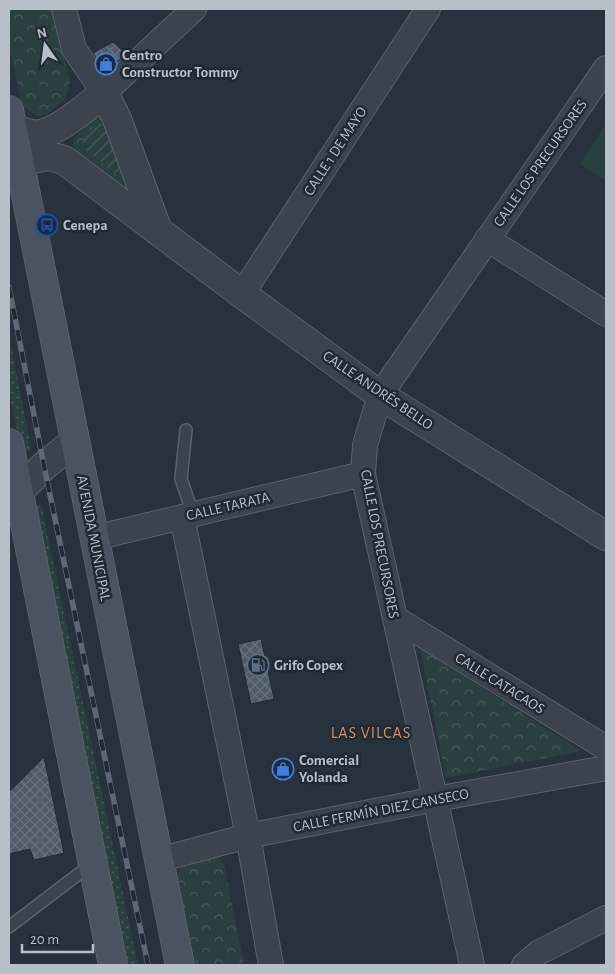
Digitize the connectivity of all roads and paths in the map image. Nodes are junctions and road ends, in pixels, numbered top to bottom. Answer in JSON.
{"nodes":[{"id":1,"x":64,"y":9,"type":"edge"},
{"id":2,"x":194,"y":9,"type":"edge"},
{"id":3,"x":428,"y":9,"type":"edge"},
{"id":4,"x":606,"y":68,"type":"edge"},
{"id":5,"x":104,"y":94,"type":"junction"},
{"id":6,"x":11,"y":119,"type":"edge"},
{"id":7,"x":14,"y":163,"type":"edge"},
{"id":8,"x":158,"y":231,"type":"junction"},
{"id":9,"x":487,"y":240,"type":"junction"},
{"id":10,"x":242,"y":294,"type":"junction"},
{"id":11,"x":606,"y":314,"type":"edge"},
{"id":12,"x":380,"y":395,"type":"junction"},
{"id":13,"x":186,"y":430,"type":"dead end"},
{"id":14,"x":75,"y":441,"type":"junction"},
{"id":15,"x":9,"y":443,"type":"edge"},
{"id":16,"x":362,"y":474,"type":"junction"},
{"id":17,"x":14,"y":497,"type":"edge"},
{"id":18,"x":188,"y":515,"type":"junction"},
{"id":19,"x":606,"y":536,"type":"edge"},
{"id":20,"x":94,"y":538,"type":"junction"},
{"id":21,"x":395,"y":618,"type":"junction"},
{"id":22,"x":606,"y":748,"type":"edge"},
{"id":23,"x":606,"y":768,"type":"edge"},
{"id":24,"x":436,"y":798,"type":"junction"},
{"id":25,"x":248,"y":836,"type":"junction"},
{"id":26,"x":158,"y":860,"type":"junction"},
{"id":27,"x":93,"y":863,"type":"junction"},
{"id":28,"x":606,"y":918,"type":"edge"},
{"id":29,"x":9,"y":927,"type":"edge"},
{"id":30,"x":114,"y":965,"type":"edge"},
{"id":31,"x":180,"y":965,"type":"edge"},
{"id":32,"x":271,"y":965,"type":"edge"},
{"id":33,"x":472,"y":965,"type":"edge"},
{"id":34,"x":524,"y":965,"type":"edge"}],
"edges":[{"from":1,"to":5,"type":"street"},
{"from":2,"to":5,"type":"street"},
{"from":3,"to":10,"type":"street","name":"CALLE 1 DE MAYO"},
{"from":4,"to":9,"type":"street","name":"CALLE LOS PRECURSORES"},
{"from":5,"to":6,"type":"street"},
{"from":5,"to":8,"type":"street"},
{"from":6,"to":7,"type":"main road","name":"AVENIDA MUNICIPAL"},
{"from":7,"to":8,"type":"street","name":"CALLE ANDRÉS BELLO"},
{"from":7,"to":14,"type":"main road","name":"AVENIDA MUNICIPAL"},
{"from":8,"to":10,"type":"street","name":"CALLE ANDRÉS BELLO"},
{"from":9,"to":11,"type":"street"},
{"from":9,"to":12,"type":"street","name":"CALLE LOS PRECURSORES"},
{"from":10,"to":12,"type":"street","name":"CALLE ANDRÉS BELLO"},
{"from":12,"to":16,"type":"street","name":"CALLE LOS PRECURSORES"},
{"from":12,"to":19,"type":"street","name":"CALLE ANDRÉS BELLO"},
{"from":13,"to":18,"type":"lane"},
{"from":14,"to":17,"type":"street"},
{"from":14,"to":20,"type":"main road","name":"AVENIDA MUNICIPAL"},
{"from":15,"to":17,"type":"main road"},
{"from":16,"to":18,"type":"street","name":"CALLE TARATA"},
{"from":16,"to":21,"type":"street","name":"CALLE LOS PRECURSORES"},
{"from":17,"to":27,"type":"main road"},
{"from":18,"to":20,"type":"street","name":"CALLE TARATA"},
{"from":18,"to":25,"type":"street"},
{"from":20,"to":26,"type":"main road","name":"AVENIDA MUNICIPAL"},
{"from":21,"to":22,"type":"street","name":"CALLE CATACAOS"},
{"from":21,"to":24,"type":"street","name":"CALLE LOS PRECURSORES"},
{"from":23,"to":24,"type":"street","name":"CALLE FERMÍN DIEZ CANSECO"},
{"from":24,"to":25,"type":"street","name":"CALLE FERMÍN DIEZ CANSECO"},
{"from":24,"to":33,"type":"street","name":"CALLE LOS PRECURSORES"},
{"from":25,"to":26,"type":"street","name":"CALLE FERMÍN DIEZ CANSECO"},
{"from":25,"to":32,"type":"street"},
{"from":26,"to":31,"type":"main road","name":"AVENIDA MUNICIPAL"},
{"from":27,"to":29,"type":"lane"},
{"from":27,"to":30,"type":"main road"},
{"from":28,"to":34,"type":"street"}]}
